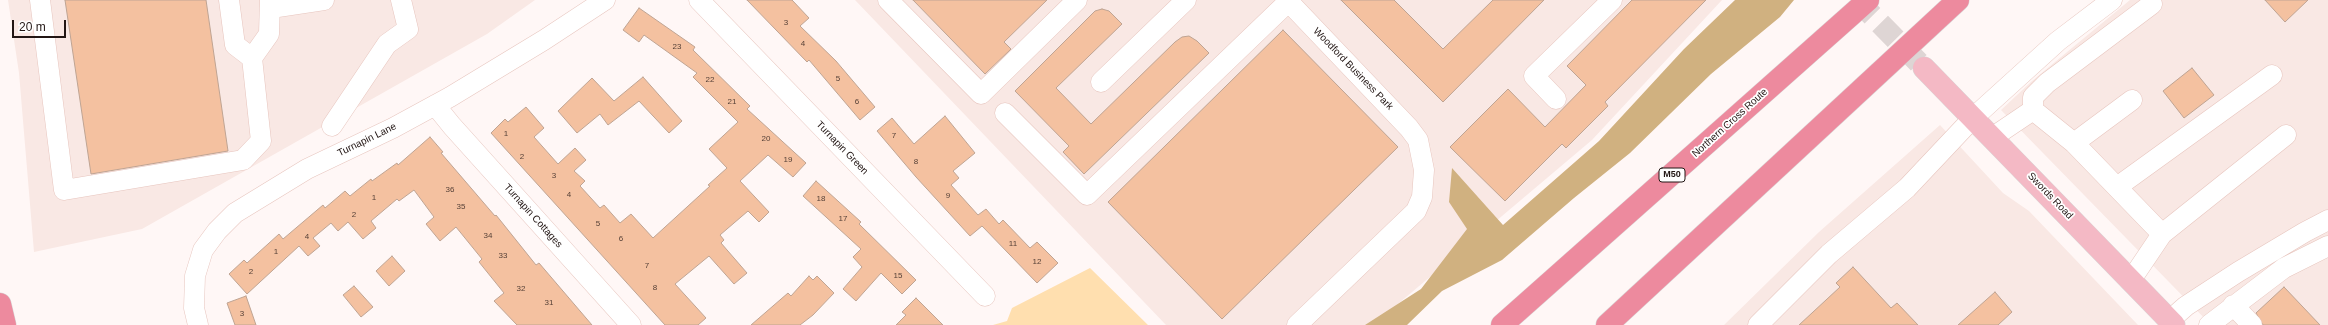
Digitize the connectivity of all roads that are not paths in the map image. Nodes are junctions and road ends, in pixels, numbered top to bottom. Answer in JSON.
{"nodes":[{"id":1,"x":40,"y":0,"type":"edge"},
{"id":2,"x":229,"y":0,"type":"edge"},
{"id":3,"x":317,"y":0,"type":"edge"},
{"id":4,"x":401,"y":0,"type":"edge"},
{"id":5,"x":604,"y":0,"type":"edge"},
{"id":6,"x":699,"y":0,"type":"edge"},
{"id":7,"x":888,"y":0,"type":"edge"},
{"id":8,"x":1077,"y":0,"type":"edge"},
{"id":9,"x":1186,"y":0,"type":"edge"},
{"id":10,"x":1612,"y":0,"type":"edge"},
{"id":11,"x":1868,"y":0,"type":"edge"},
{"id":12,"x":1958,"y":0,"type":"edge"},
{"id":13,"x":2112,"y":0,"type":"edge"},
{"id":14,"x":1287,"y":1,"type":"edge"},
{"id":15,"x":270,"y":4,"type":"edge"},
{"id":16,"x":2152,"y":4,"type":"dead end"},
{"id":17,"x":252,"y":58,"type":"junction"},
{"id":18,"x":1884,"y":68,"type":"junction"},
{"id":19,"x":1924,"y":68,"type":"tunnel mouth"},
{"id":20,"x":2272,"y":75,"type":"dead end"},
{"id":21,"x":1101,"y":82,"type":"dead end"},
{"id":22,"x":1556,"y":99,"type":"dead end"},
{"id":23,"x":2132,"y":100,"type":"dead end"},
{"id":24,"x":435,"y":105,"type":"junction"},
{"id":25,"x":2032,"y":110,"type":"junction"},
{"id":26,"x":1005,"y":113,"type":"dead end"},
{"id":27,"x":1973,"y":118,"type":"junction"},
{"id":28,"x":332,"y":126,"type":"dead end"},
{"id":29,"x":2286,"y":135,"type":"dead end"},
{"id":30,"x":1992,"y":137,"type":"junction"},
{"id":31,"x":2074,"y":143,"type":"junction"},
{"id":32,"x":2117,"y":187,"type":"junction"},
{"id":33,"x":2328,"y":220,"type":"edge"},
{"id":34,"x":2162,"y":234,"type":"junction"},
{"id":35,"x":2327,"y":247,"type":"edge"},
{"id":36,"x":2131,"y":280,"type":"junction"},
{"id":37,"x":985,"y":296,"type":"dead end"},
{"id":38,"x":0,"y":304,"type":"edge"},
{"id":39,"x":2233,"y":305,"type":"junction"},
{"id":40,"x":2172,"y":323,"type":"edge"},
{"id":41,"x":5,"y":325,"type":"edge"},
{"id":42,"x":198,"y":325,"type":"edge"},
{"id":43,"x":632,"y":325,"type":"edge"},
{"id":44,"x":1297,"y":325,"type":"edge"},
{"id":45,"x":1502,"y":325,"type":"edge"},
{"id":46,"x":1592,"y":325,"type":"edge"},
{"id":47,"x":1607,"y":325,"type":"edge"},
{"id":48,"x":1758,"y":325,"type":"edge"},
{"id":49,"x":2209,"y":325,"type":"edge"},
{"id":50,"x":2252,"y":325,"type":"edge"}],
"edges":[{"from":1,"to":17,"type":"street"},
{"from":2,"to":17,"type":"street"},
{"from":3,"to":15,"type":"street"},
{"from":4,"to":28,"type":"street"},
{"from":5,"to":24,"type":"street","name":"Turnapin Lane"},
{"from":6,"to":37,"type":"street","name":"Turnapin Green"},
{"from":7,"to":8,"type":"street"},
{"from":9,"to":21,"type":"street"},
{"from":10,"to":22,"type":"street"},
{"from":11,"to":45,"type":"highway","name":"Northern Cross Route","number":"M50"},
{"from":12,"to":18,"type":"highway"},
{"from":13,"to":27,"type":"street"},
{"from":14,"to":26,"type":"street"},
{"from":14,"to":44,"type":"street","name":"Woodford Business Park"},
{"from":15,"to":17,"type":"street"},
{"from":16,"to":25,"type":"street"},
{"from":18,"to":46,"type":"highway"},
{"from":18,"to":47,"type":"highway"},
{"from":19,"to":27,"type":"main road","name":"Swords Road"},
{"from":20,"to":32,"type":"street"},
{"from":23,"to":31,"type":"street"},
{"from":24,"to":42,"type":"street","name":"Turnapin Lane"},
{"from":24,"to":43,"type":"street","name":"Turnapin Cottages"},
{"from":25,"to":30,"type":"street"},
{"from":25,"to":31,"type":"street"},
{"from":27,"to":30,"type":"main road","name":"Swords Road"},
{"from":27,"to":48,"type":"street"},
{"from":29,"to":34,"type":"street"},
{"from":30,"to":36,"type":"main road","name":"Swords Road"},
{"from":31,"to":32,"type":"street"},
{"from":32,"to":34,"type":"street"},
{"from":33,"to":40,"type":"street"},
{"from":34,"to":36,"type":"street"},
{"from":35,"to":39,"type":"street"},
{"from":36,"to":40,"type":"main road","name":"Swords Road"},
{"from":38,"to":41,"type":"highway"},
{"from":39,"to":49,"type":"street"},
{"from":39,"to":50,"type":"street"}]}
